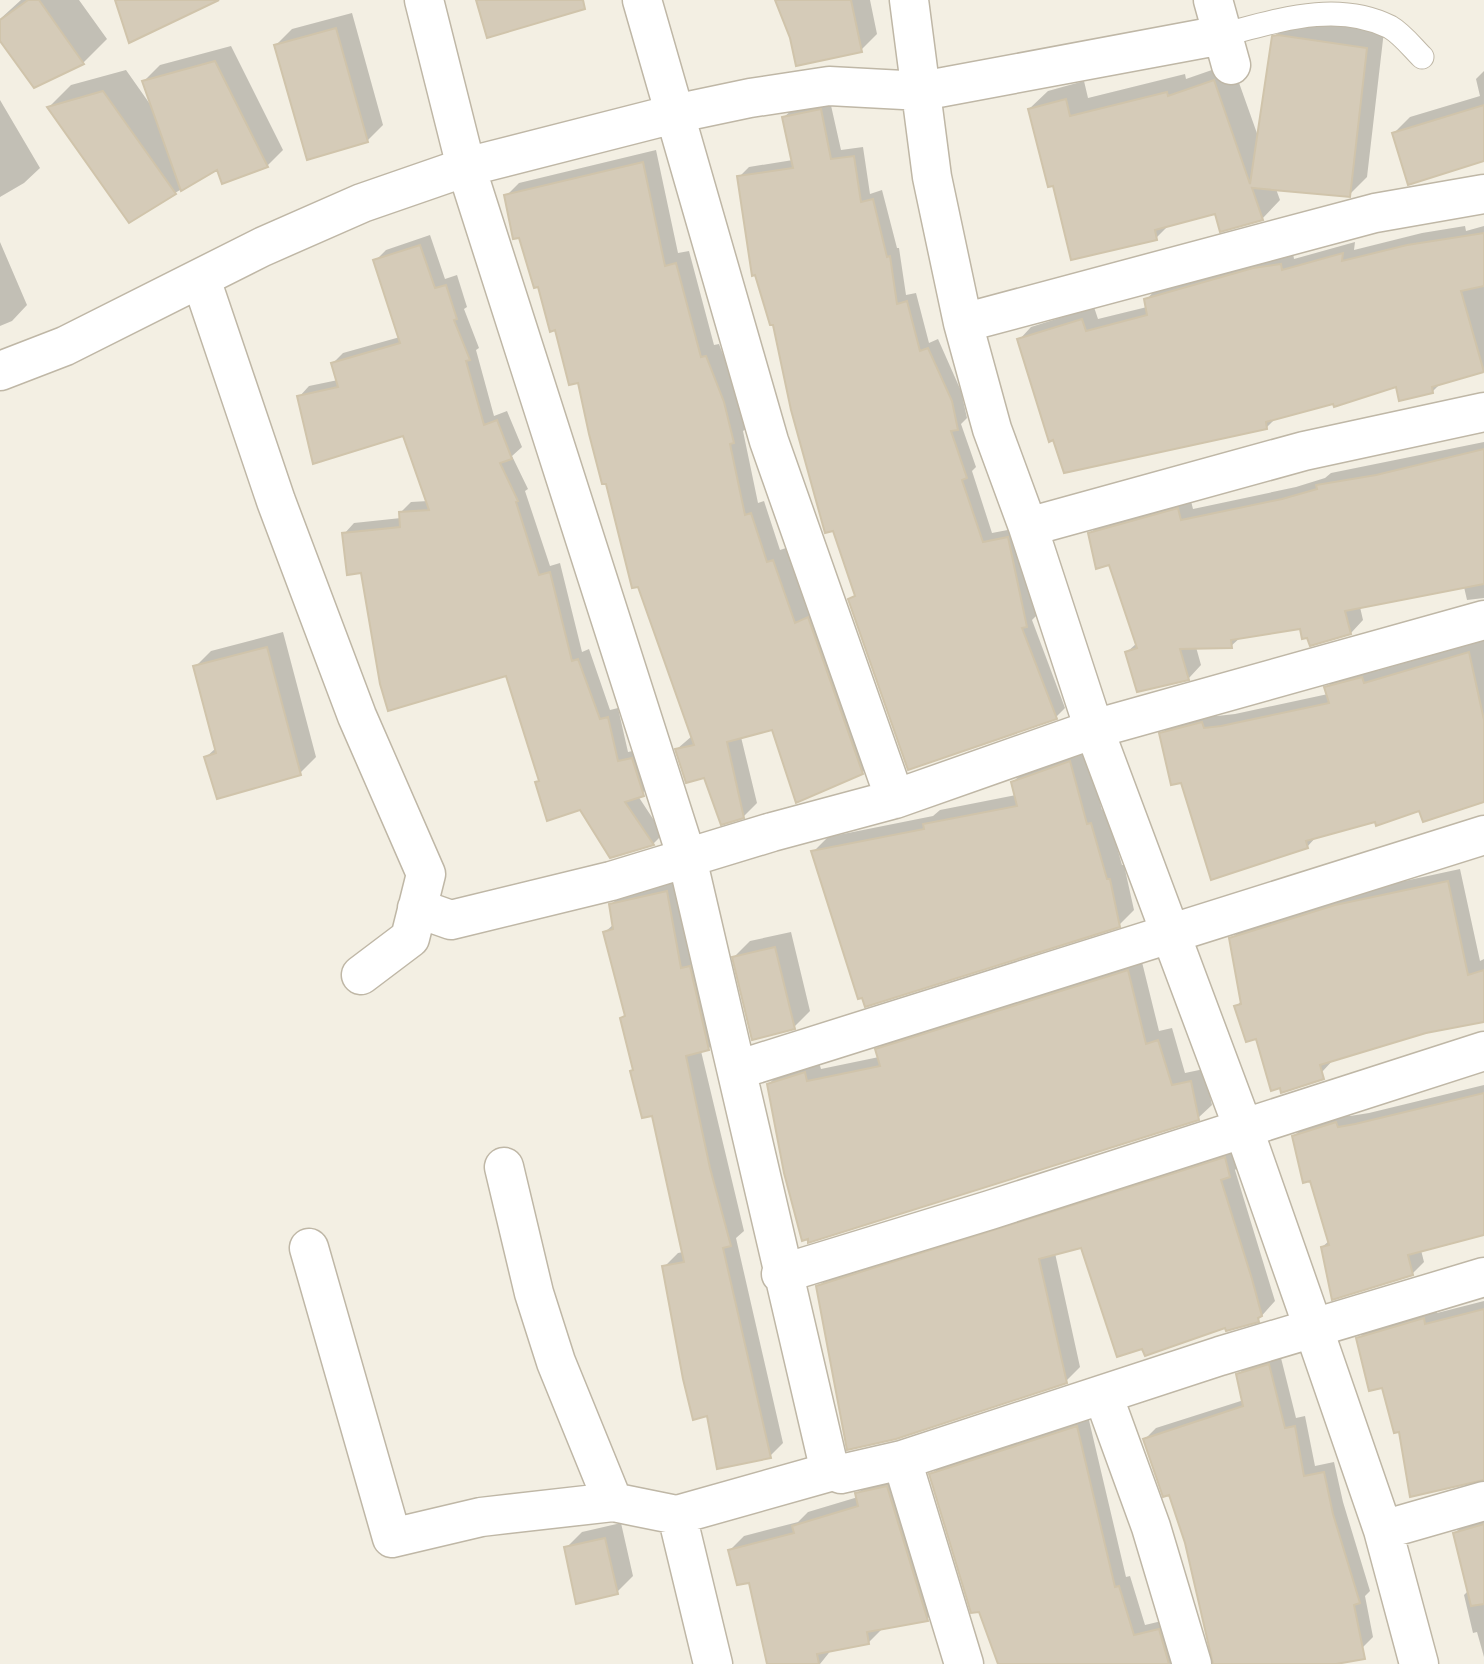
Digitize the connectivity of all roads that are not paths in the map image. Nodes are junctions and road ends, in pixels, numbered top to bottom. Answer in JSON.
{"nodes":[{"id":1,"x":424,"y":0,"type":"edge"},
{"id":2,"x":642,"y":0,"type":"edge"},
{"id":3,"x":909,"y":0,"type":"edge"},
{"id":4,"x":1222,"y":33,"type":"edge"},
{"id":5,"x":1422,"y":57,"type":"dead end"},
{"id":6,"x":922,"y":91,"type":"junction"},
{"id":7,"x":674,"y":114,"type":"junction"},
{"id":8,"x":466,"y":167,"type":"junction"},
{"id":9,"x":1484,"y":194,"type":"edge"},
{"id":10,"x":201,"y":279,"type":"junction"},
{"id":11,"x":963,"y":323,"type":"junction"},
{"id":12,"x":0,"y":371,"type":"edge"},
{"id":13,"x":1484,"y":412,"type":"edge"},
{"id":14,"x":1028,"y":527,"type":"junction"},
{"id":15,"x":1484,"y":620,"type":"edge"},
{"id":16,"x":1094,"y":729,"type":"junction"},
{"id":17,"x":895,"y":799,"type":"junction"},
{"id":18,"x":1484,"y":835,"type":"edge"},
{"id":19,"x":687,"y":858,"type":"junction"},
{"id":20,"x":418,"y":908,"type":"junction"},
{"id":21,"x":1169,"y":933,"type":"junction"},
{"id":22,"x":361,"y":975,"type":"dead end"},
{"id":23,"x":1484,"y":1051,"type":"edge"},
{"id":24,"x":737,"y":1070,"type":"junction"},
{"id":25,"x":1244,"y":1129,"type":"junction"},
{"id":26,"x":503,"y":1167,"type":"dead end"},
{"id":27,"x":309,"y":1248,"type":"dead end"},
{"id":28,"x":781,"y":1273,"type":"junction"},
{"id":29,"x":1484,"y":1277,"type":"edge"},
{"id":30,"x":1313,"y":1327,"type":"junction"},
{"id":31,"x":1102,"y":1395,"type":"junction"},
{"id":32,"x":902,"y":1460,"type":"junction"},
{"id":33,"x":833,"y":1471,"type":"junction"},
{"id":34,"x":1484,"y":1501,"type":"edge"},
{"id":35,"x":613,"y":1502,"type":"junction"},
{"id":36,"x":677,"y":1515,"type":"junction"},
{"id":37,"x":1383,"y":1530,"type":"junction"},
{"id":38,"x":713,"y":1664,"type":"edge"},
{"id":39,"x":964,"y":1664,"type":"edge"},
{"id":40,"x":1192,"y":1664,"type":"edge"},
{"id":41,"x":1419,"y":1664,"type":"edge"}],
"edges":[{"from":1,"to":8,"type":"street"},
{"from":2,"to":7,"type":"street"},
{"from":3,"to":6,"type":"street"},
{"from":4,"to":5,"type":"lane"},
{"from":4,"to":6,"type":"street"},
{"from":6,"to":7,"type":"street"},
{"from":6,"to":11,"type":"street"},
{"from":7,"to":8,"type":"street"},
{"from":7,"to":17,"type":"street"},
{"from":8,"to":10,"type":"street"},
{"from":8,"to":19,"type":"street"},
{"from":9,"to":11,"type":"street"},
{"from":10,"to":12,"type":"street"},
{"from":10,"to":20,"type":"street"},
{"from":11,"to":14,"type":"street"},
{"from":13,"to":14,"type":"street"},
{"from":14,"to":16,"type":"street"},
{"from":15,"to":16,"type":"street"},
{"from":16,"to":17,"type":"street"},
{"from":16,"to":21,"type":"street"},
{"from":17,"to":19,"type":"street"},
{"from":18,"to":21,"type":"street"},
{"from":19,"to":20,"type":"street"},
{"from":19,"to":24,"type":"street"},
{"from":20,"to":22,"type":"street"},
{"from":21,"to":24,"type":"street"},
{"from":21,"to":25,"type":"street"},
{"from":23,"to":25,"type":"street"},
{"from":24,"to":28,"type":"street"},
{"from":25,"to":28,"type":"street"},
{"from":25,"to":30,"type":"street"},
{"from":26,"to":35,"type":"street"},
{"from":27,"to":35,"type":"street"},
{"from":28,"to":33,"type":"street"},
{"from":29,"to":30,"type":"street"},
{"from":30,"to":31,"type":"street"},
{"from":30,"to":37,"type":"street"},
{"from":31,"to":32,"type":"street"},
{"from":31,"to":40,"type":"street"},
{"from":32,"to":33,"type":"street"},
{"from":32,"to":39,"type":"street"},
{"from":33,"to":36,"type":"street"},
{"from":34,"to":37,"type":"street"},
{"from":35,"to":36,"type":"street"},
{"from":36,"to":38,"type":"street"},
{"from":37,"to":41,"type":"street"}]}
